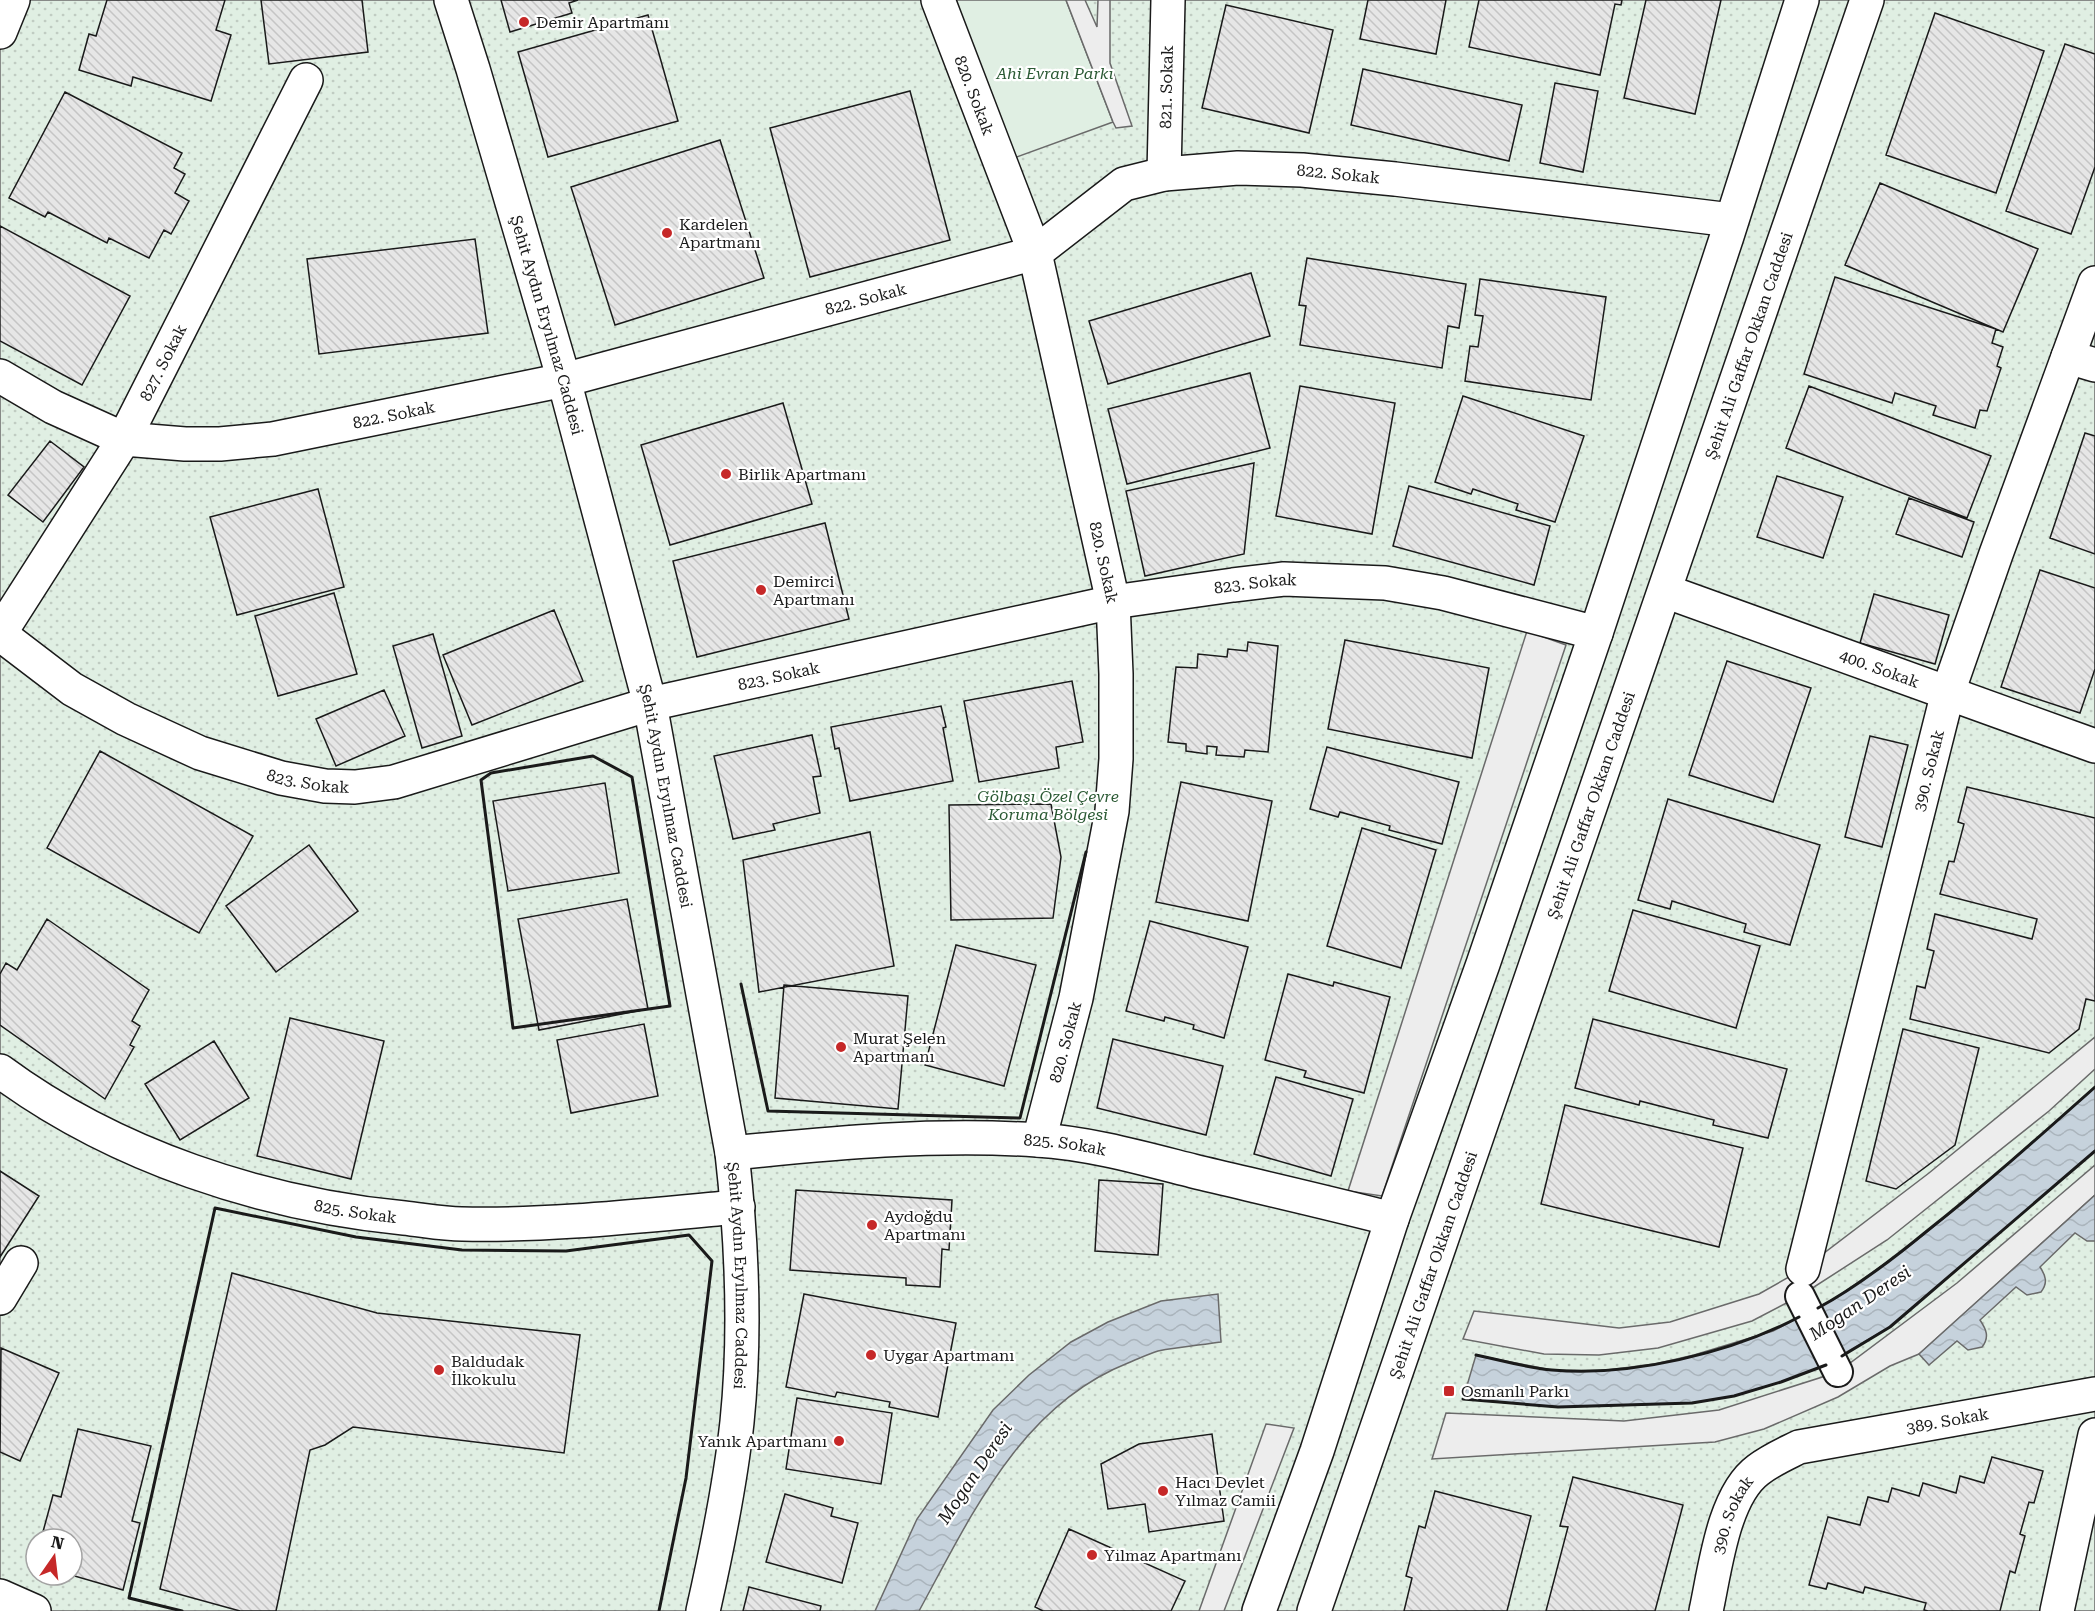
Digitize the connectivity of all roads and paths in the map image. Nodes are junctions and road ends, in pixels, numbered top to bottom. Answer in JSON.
{"nodes":[{"id":1,"x":14,"y":0,"type":"edge"},
{"id":2,"x":451,"y":0,"type":"edge"},
{"id":3,"x":938,"y":0,"type":"edge"},
{"id":4,"x":1168,"y":0,"type":"edge"},
{"id":5,"x":1802,"y":0,"type":"edge"},
{"id":6,"x":1867,"y":0,"type":"edge"},
{"id":7,"x":0,"y":32,"type":"edge"},
{"id":8,"x":306,"y":80,"type":"dead end"},
{"id":9,"x":1164,"y":174,"type":"junction"},
{"id":10,"x":1731,"y":220,"type":"junction"},
{"id":11,"x":1035,"y":253,"type":"junction"},
{"id":12,"x":2095,"y":283,"type":"edge"},
{"id":13,"x":2082,"y":361,"type":"edge"},
{"id":14,"x":0,"y":376,"type":"edge"},
{"id":15,"x":564,"y":380,"type":"junction"},
{"id":16,"x":124,"y":439,"type":"junction"},
{"id":17,"x":1665,"y":591,"type":"junction"},
{"id":18,"x":1113,"y":602,"type":"junction"},
{"id":19,"x":1596,"y":633,"type":"junction"},
{"id":20,"x":0,"y":634,"type":"edge"},
{"id":21,"x":1948,"y":692,"type":"junction"},
{"id":22,"x":650,"y":704,"type":"junction"},
{"id":23,"x":2095,"y":746,"type":"edge"},
{"id":24,"x":0,"y":1071,"type":"edge"},
{"id":25,"x":1039,"y":1140,"type":"junction"},
{"id":26,"x":732,"y":1154,"type":"junction"},
{"id":27,"x":738,"y":1207,"type":"junction"},
{"id":28,"x":1392,"y":1219,"type":"junction"},
{"id":29,"x":21,"y":1263,"type":"dead end"},
{"id":30,"x":1802,"y":1282,"type":"joint"},
{"id":31,"x":0,"y":1298,"type":"edge"},
{"id":32,"x":1838,"y":1371,"type":"dead end"},
{"id":33,"x":2095,"y":1394,"type":"edge"},
{"id":34,"x":2095,"y":1435,"type":"edge"},
{"id":35,"x":1799,"y":1447,"type":"joint"},
{"id":36,"x":0,"y":1596,"type":"edge"},
{"id":37,"x":31,"y":1610,"type":"edge"},
{"id":38,"x":703,"y":1611,"type":"edge"},
{"id":39,"x":1259,"y":1611,"type":"edge"},
{"id":40,"x":1314,"y":1611,"type":"edge"},
{"id":41,"x":1706,"y":1611,"type":"edge"},
{"id":42,"x":2057,"y":1611,"type":"edge"}],
"edges":[{"from":1,"to":7,"type":"main road"},
{"from":2,"to":15,"type":"main road","name":"Şehit Aydın Eryılmaz Caddesi"},
{"from":3,"to":11,"type":"main road","name":"820. Sokak"},
{"from":4,"to":9,"type":"main road","name":"821. Sokak"},
{"from":5,"to":10,"type":"main road"},
{"from":6,"to":17,"type":"main road","name":"Şehit Ali Gaffar Okkan Caddesi"},
{"from":8,"to":16,"type":"main road","name":"827. Sokak"},
{"from":9,"to":10,"type":"main road","name":"822. Sokak"},
{"from":9,"to":11,"type":"main road","name":"822. Sokak"},
{"from":10,"to":19,"type":"main road"},
{"from":11,"to":15,"type":"main road","name":"822. Sokak"},
{"from":11,"to":18,"type":"main road","name":"820. Sokak"},
{"from":12,"to":13,"type":"main road","name":"390. Sokak"},
{"from":13,"to":21,"type":"main road","name":"390. Sokak"},
{"from":14,"to":16,"type":"main road","name":"822. Sokak"},
{"from":15,"to":16,"type":"main road","name":"822. Sokak"},
{"from":15,"to":22,"type":"main road","name":"Şehit Aydın Eryılmaz Caddesi"},
{"from":16,"to":20,"type":"main road","name":"827. Sokak"},
{"from":17,"to":21,"type":"main road","name":"400. Sokak"},
{"from":17,"to":40,"type":"main road","name":"Şehit Ali Gaffar Okkan Caddesi"},
{"from":18,"to":19,"type":"main road","name":"823. Sokak"},
{"from":18,"to":22,"type":"main road","name":"823. Sokak"},
{"from":18,"to":25,"type":"main road","name":"820. Sokak"},
{"from":19,"to":28,"type":"main road"},
{"from":20,"to":22,"type":"main road","name":"823. Sokak"},
{"from":21,"to":23,"type":"main road","name":"400. Sokak"},
{"from":21,"to":30,"type":"main road","name":"390. Sokak"},
{"from":22,"to":26,"type":"main road","name":"Şehit Aydın Eryılmaz Caddesi"},
{"from":24,"to":27,"type":"main road","name":"825. Sokak"},
{"from":25,"to":26,"type":"main road","name":"825. Sokak"},
{"from":25,"to":28,"type":"main road","name":"825. Sokak"},
{"from":26,"to":27,"type":"main road","name":"Şehit Aydın Eryılmaz Caddesi"},
{"from":27,"to":38,"type":"main road","name":"Şehit Aydın Eryılmaz Caddesi"},
{"from":28,"to":39,"type":"main road"},
{"from":29,"to":31,"type":"main road"},
{"from":30,"to":32,"type":"street"},
{"from":33,"to":35,"type":"main road","name":"389. Sokak"},
{"from":34,"to":42,"type":"main road"},
{"from":35,"to":41,"type":"main road","name":"390. Sokak"},
{"from":36,"to":37,"type":"main road"}]}
